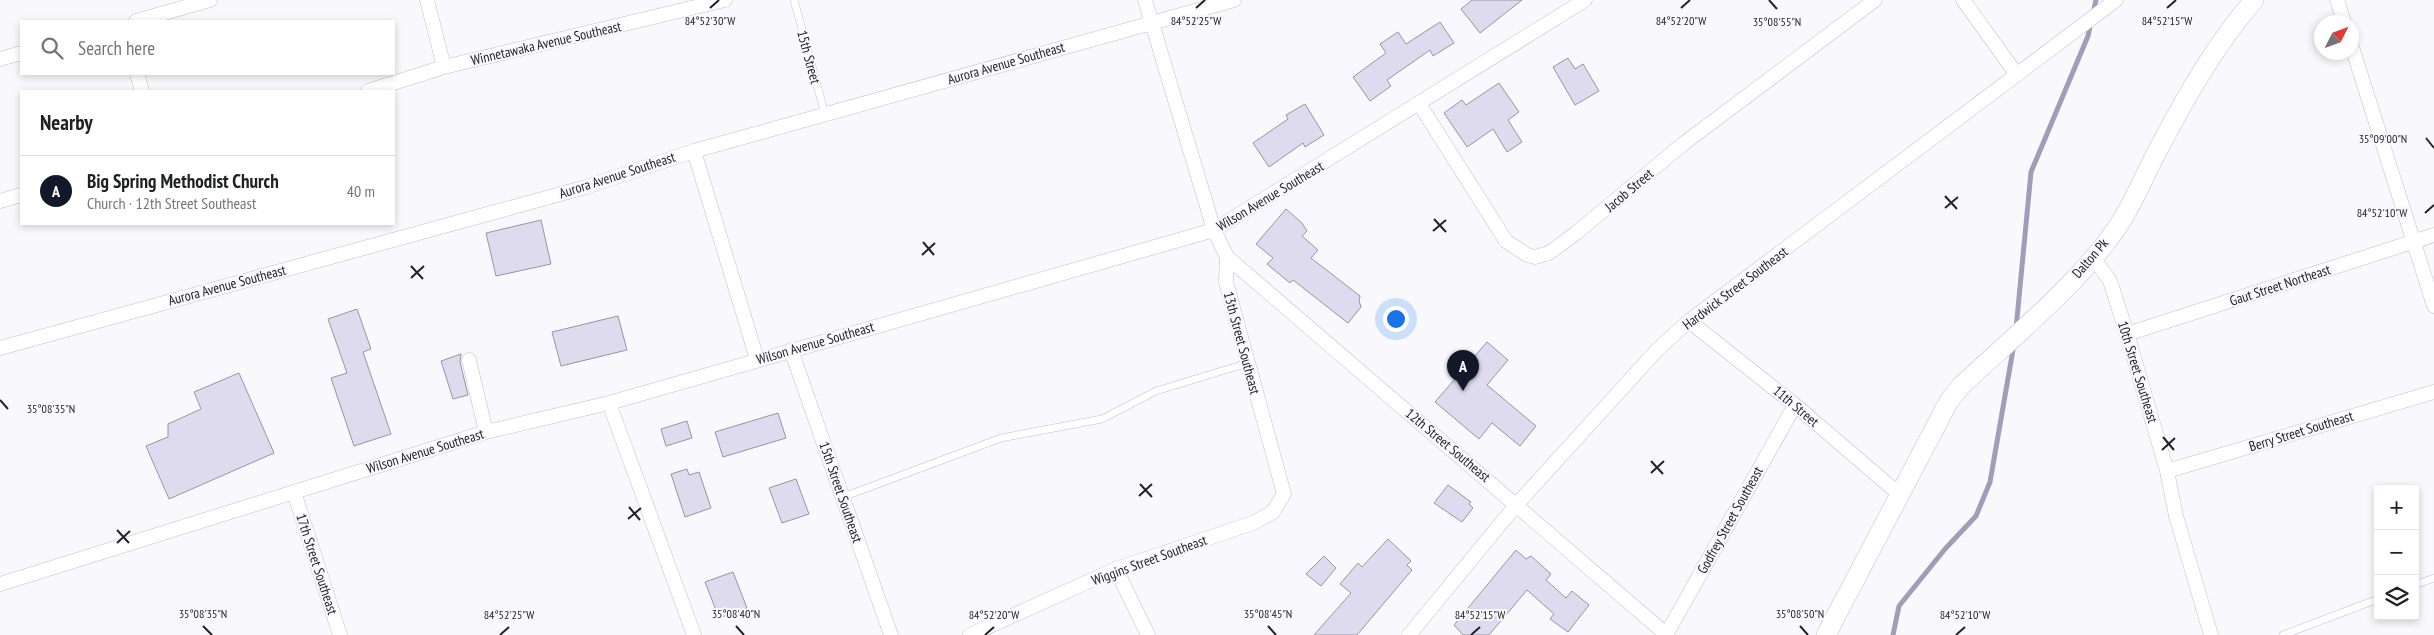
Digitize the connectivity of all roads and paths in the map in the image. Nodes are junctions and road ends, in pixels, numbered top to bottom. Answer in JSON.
{"nodes":[{"id":1,"x":210,"y":0,"type":"edge"},
{"id":2,"x":427,"y":0,"type":"edge"},
{"id":3,"x":725,"y":0,"type":"edge"},
{"id":4,"x":794,"y":0,"type":"edge"},
{"id":5,"x":1145,"y":0,"type":"edge"},
{"id":6,"x":1234,"y":0,"type":"edge"},
{"id":7,"x":1585,"y":0,"type":"edge"},
{"id":8,"x":1875,"y":0,"type":"edge"},
{"id":9,"x":1963,"y":0,"type":"edge"},
{"id":10,"x":2116,"y":0,"type":"edge"},
{"id":11,"x":2254,"y":0,"type":"edge"},
{"id":12,"x":2337,"y":0,"type":"edge"},
{"id":13,"x":2342,"y":15,"type":"edge"},
{"id":14,"x":140,"y":20,"type":"edge"},
{"id":15,"x":1151,"y":23,"type":"junction"},
{"id":16,"x":20,"y":53,"type":"edge"},
{"id":17,"x":0,"y":59,"type":"edge"},
{"id":18,"x":2356,"y":60,"type":"edge"},
{"id":19,"x":444,"y":67,"type":"junction"},
{"id":20,"x":137,"y":75,"type":"edge"},
{"id":21,"x":2018,"y":75,"type":"junction"},
{"id":22,"x":142,"y":90,"type":"edge"},
{"id":23,"x":371,"y":90,"type":"edge"},
{"id":24,"x":1420,"y":105,"type":"junction"},
{"id":25,"x":825,"y":114,"type":"junction"},
{"id":26,"x":694,"y":151,"type":"junction"},
{"id":27,"x":20,"y":195,"type":"edge"},
{"id":28,"x":0,"y":201,"type":"edge"},
{"id":29,"x":1214,"y":230,"type":"junction"},
{"id":30,"x":2434,"y":235,"type":"edge"},
{"id":31,"x":2413,"y":243,"type":"junction"},
{"id":32,"x":1227,"y":257,"type":"junction"},
{"id":33,"x":2093,"y":257,"type":"junction"},
{"id":34,"x":2434,"y":306,"type":"edge"},
{"id":35,"x":1689,"y":321,"type":"junction"},
{"id":36,"x":2126,"y":334,"type":"junction"},
{"id":37,"x":0,"y":348,"type":"edge"},
{"id":38,"x":791,"y":350,"type":"junction"},
{"id":39,"x":469,"y":360,"type":"dead end"},
{"id":40,"x":757,"y":360,"type":"junction"},
{"id":41,"x":1248,"y":363,"type":"junction"},
{"id":42,"x":2434,"y":392,"type":"edge"},
{"id":43,"x":608,"y":403,"type":"junction"},
{"id":44,"x":1795,"y":405,"type":"junction"},
{"id":45,"x":486,"y":432,"type":"junction"},
{"id":46,"x":2167,"y":471,"type":"junction"},
{"id":47,"x":294,"y":492,"type":"junction"},
{"id":48,"x":1899,"y":494,"type":"junction"},
{"id":49,"x":843,"y":497,"type":"junction"},
{"id":50,"x":1517,"y":504,"type":"junction"},
{"id":51,"x":1273,"y":512,"type":"joint"},
{"id":52,"x":1116,"y":569,"type":"junction"},
{"id":53,"x":2434,"y":578,"type":"edge"},
{"id":54,"x":0,"y":584,"type":"edge"},
{"id":55,"x":2419,"y":584,"type":"edge"},
{"id":56,"x":2374,"y":601,"type":"edge"},
{"id":57,"x":340,"y":635,"type":"edge"},
{"id":58,"x":694,"y":635,"type":"edge"},
{"id":59,"x":892,"y":635,"type":"edge"},
{"id":60,"x":970,"y":635,"type":"edge"},
{"id":61,"x":1148,"y":635,"type":"edge"},
{"id":62,"x":1409,"y":635,"type":"edge"},
{"id":63,"x":1666,"y":635,"type":"edge"},
{"id":64,"x":1826,"y":635,"type":"edge"},
{"id":65,"x":2211,"y":635,"type":"edge"},
{"id":66,"x":2283,"y":635,"type":"edge"}],
"edges":[{"from":1,"to":14,"type":"street"},
{"from":2,"to":19,"type":"street"},
{"from":3,"to":19,"type":"street","name":"Winnetawaka Avenue Southeast"},
{"from":4,"to":25,"type":"lane","name":"15th Street"},
{"from":5,"to":15,"type":"street","name":"13th Street Southeast"},
{"from":6,"to":15,"type":"street","name":"Aurora Avenue Southeast"},
{"from":7,"to":24,"type":"street","name":"Wilson Avenue Southeast"},
{"from":8,"to":24,"type":"street","name":"Jacob Street"},
{"from":9,"to":21,"type":"street"},
{"from":10,"to":21,"type":"street","name":"Hardwick Street Southeast"},
{"from":11,"to":33,"type":"main road","name":"Dalton Pk"},
{"from":12,"to":13,"type":"street"},
{"from":15,"to":25,"type":"street","name":"Aurora Avenue Southeast"},
{"from":15,"to":29,"type":"street","name":"13th Street Southeast"},
{"from":16,"to":17,"type":"street"},
{"from":18,"to":31,"type":"street"},
{"from":19,"to":23,"type":"street","name":"Winnetawaka Avenue Southeast"},
{"from":20,"to":22,"type":"street"},
{"from":21,"to":35,"type":"street","name":"Hardwick Street Southeast"},
{"from":24,"to":29,"type":"street","name":"Wilson Avenue Southeast"},
{"from":25,"to":26,"type":"street","name":"Aurora Avenue Southeast"},
{"from":26,"to":37,"type":"street","name":"Aurora Avenue Southeast"},
{"from":26,"to":40,"type":"street"},
{"from":27,"to":28,"type":"street"},
{"from":29,"to":32,"type":"street","name":"13th Street Southeast"},
{"from":29,"to":38,"type":"street","name":"Wilson Avenue Southeast"},
{"from":30,"to":31,"type":"street","name":"Gaut Street Northeast"},
{"from":31,"to":34,"type":"street"},
{"from":31,"to":36,"type":"street","name":"Gaut Street Northeast"},
{"from":32,"to":41,"type":"street","name":"13th Street Southeast"},
{"from":32,"to":50,"type":"street","name":"12th Street Southeast"},
{"from":33,"to":36,"type":"street","name":"10th Street Southeast"},
{"from":33,"to":48,"type":"main road","name":"Dalton Pk"},
{"from":35,"to":44,"type":"street","name":"11th Street"},
{"from":35,"to":50,"type":"street","name":"Hardwick Street Southeast"},
{"from":36,"to":46,"type":"street","name":"10th Street Southeast"},
{"from":38,"to":40,"type":"street","name":"Wilson Avenue Southeast"},
{"from":38,"to":49,"type":"street","name":"15th Street Southeast"},
{"from":39,"to":45,"type":"street"},
{"from":40,"to":43,"type":"street","name":"Wilson Avenue Southeast"},
{"from":41,"to":49,"type":"lane"},
{"from":41,"to":51,"type":"street","name":"13th Street Southeast"},
{"from":42,"to":46,"type":"street","name":"Berry Street Southeast"},
{"from":43,"to":45,"type":"street","name":"Wilson Avenue Southeast"},
{"from":43,"to":58,"type":"street"},
{"from":44,"to":48,"type":"street","name":"11th Street"},
{"from":44,"to":63,"type":"street","name":"Godfrey Street Southeast"},
{"from":45,"to":47,"type":"street","name":"Wilson Avenue Southeast"},
{"from":46,"to":65,"type":"street","name":"10th Street Southeast"},
{"from":47,"to":54,"type":"street","name":"Wilson Avenue Southeast"},
{"from":47,"to":57,"type":"street","name":"17th Street Southeast"},
{"from":48,"to":64,"type":"main road","name":"Dalton Pk"},
{"from":49,"to":59,"type":"street","name":"15th Street Southeast"},
{"from":50,"to":62,"type":"street","name":"Hardwick Street Southeast"},
{"from":50,"to":63,"type":"street","name":"12th Street Southeast"},
{"from":51,"to":52,"type":"street","name":"Wiggins Street Southeast"},
{"from":52,"to":60,"type":"street","name":"Wiggins Street Southeast"},
{"from":52,"to":61,"type":"street"},
{"from":53,"to":55,"type":"lane"},
{"from":56,"to":66,"type":"lane"}]}
